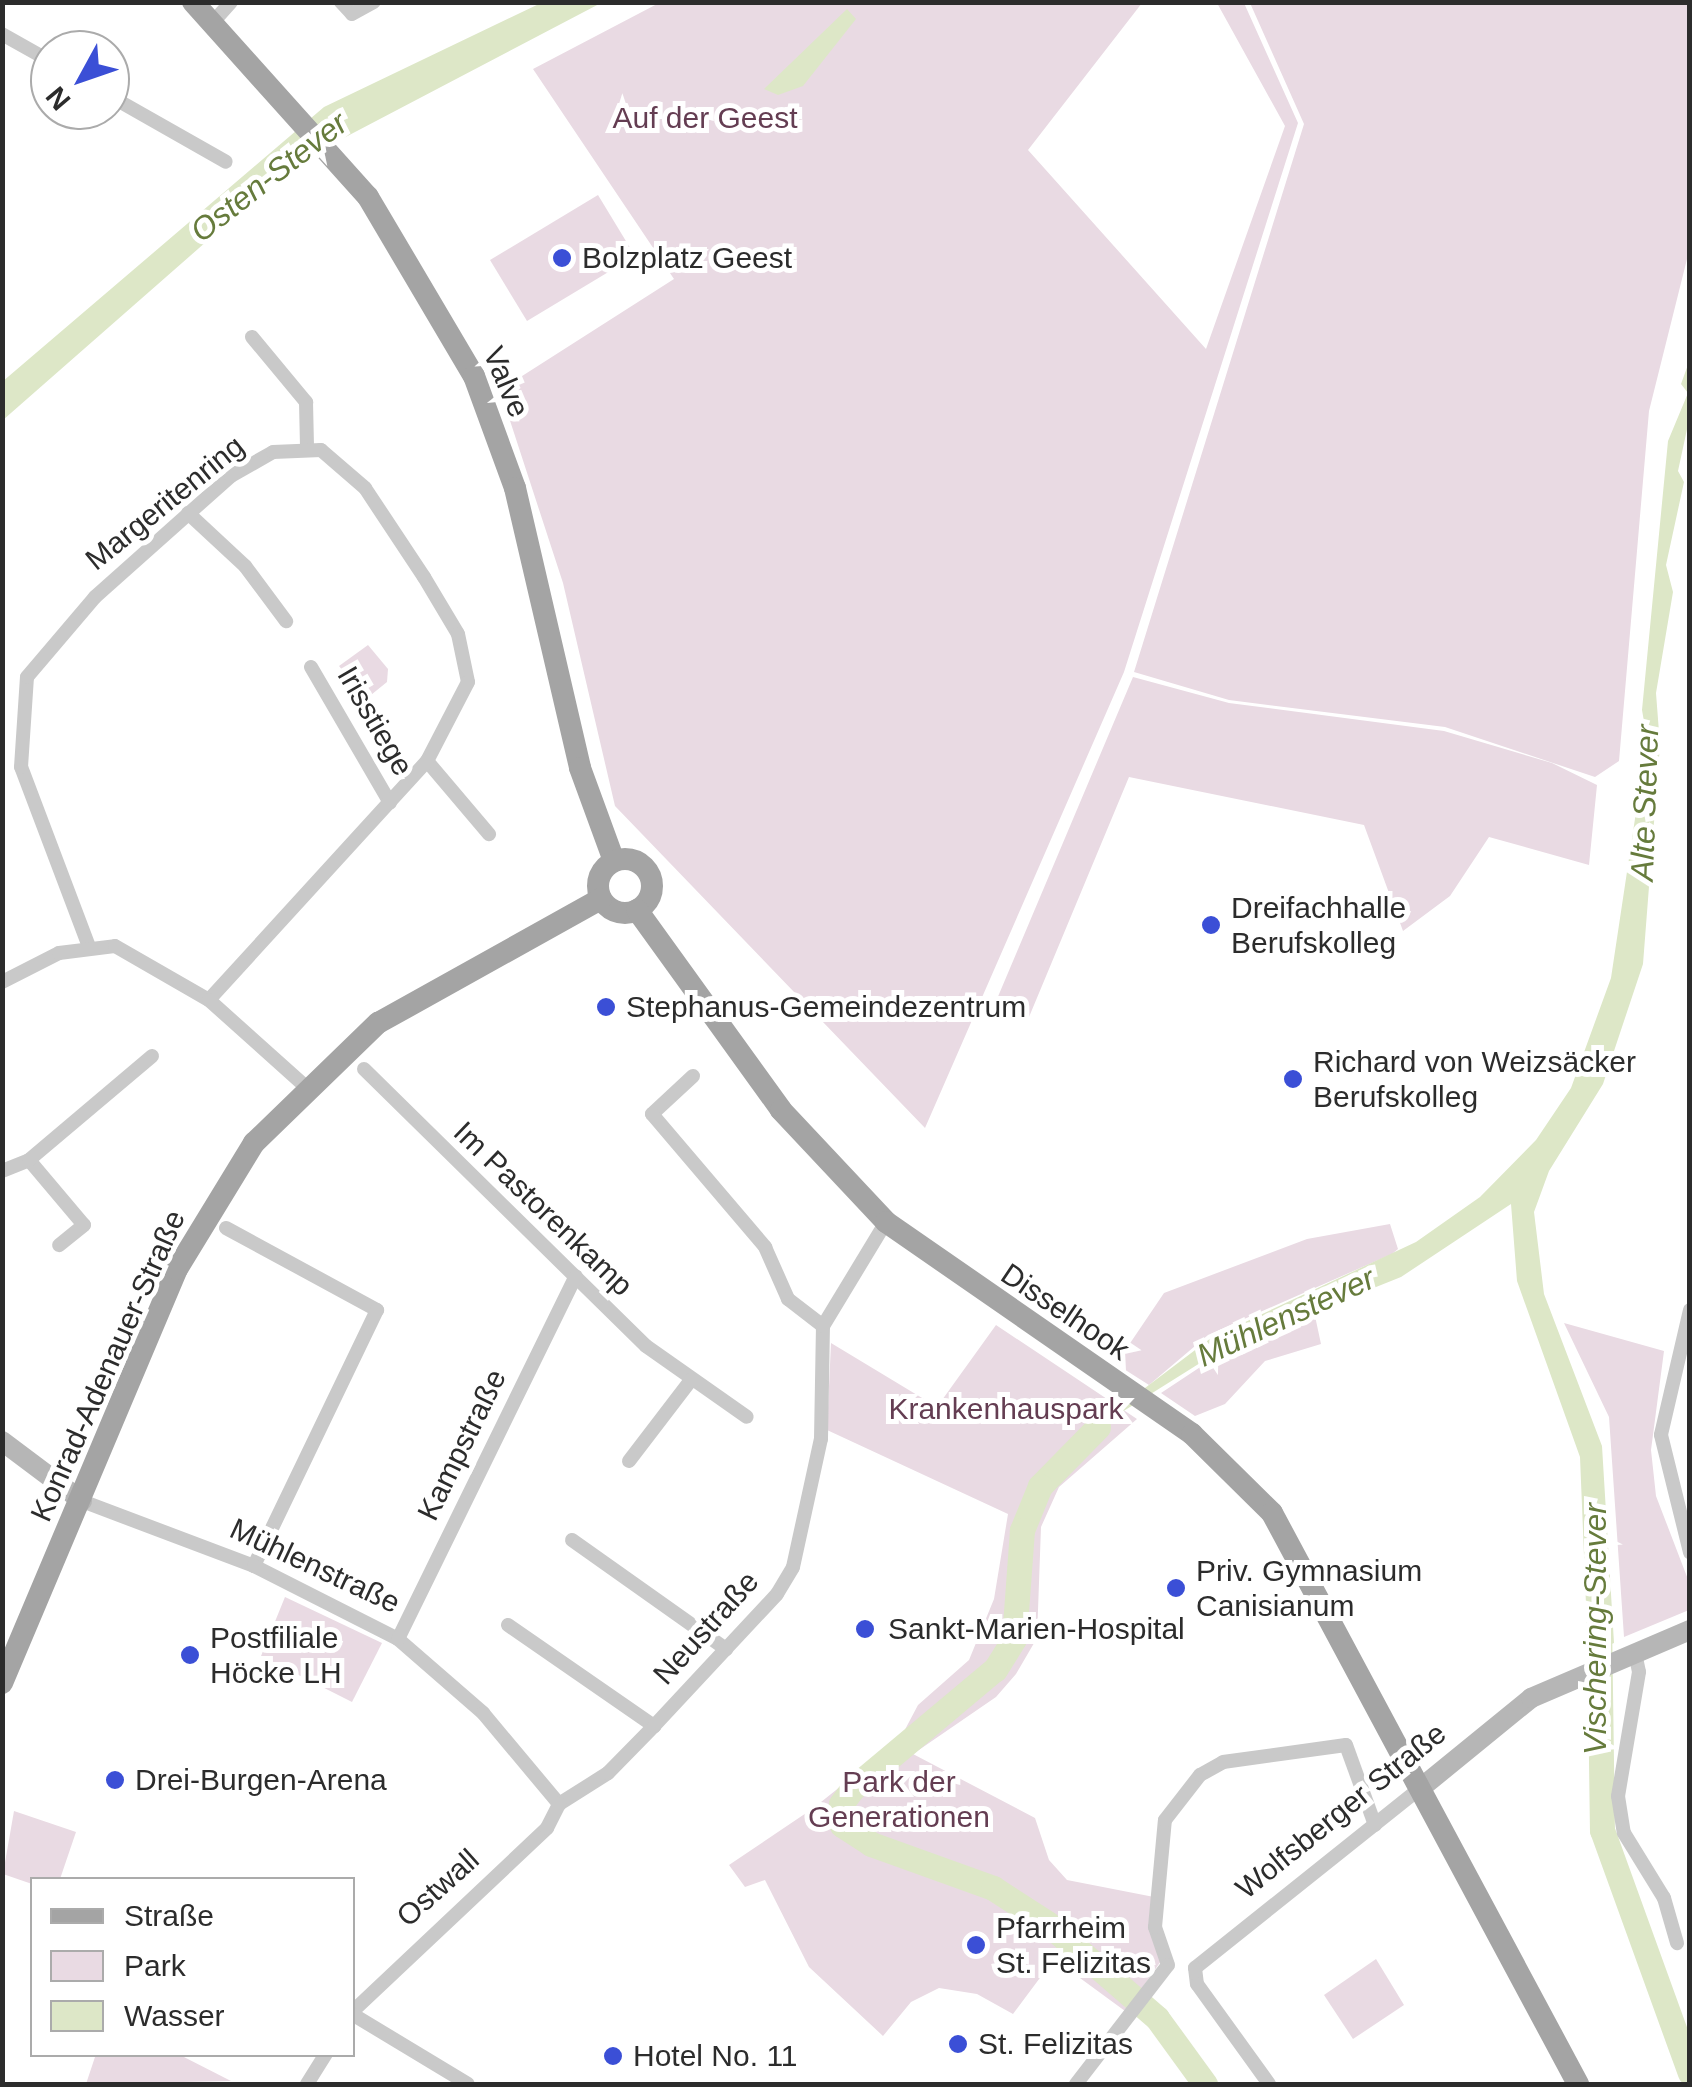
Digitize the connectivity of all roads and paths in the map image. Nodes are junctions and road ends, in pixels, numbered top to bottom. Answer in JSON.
{"nodes":[{"id":1,"x":193,"y":2,"type":"edge"},
{"id":2,"x":231,"y":2,"type":"edge"},
{"id":3,"x":341,"y":2,"type":"edge"},
{"id":4,"x":374,"y":2,"type":"edge"},
{"id":5,"x":214,"y":21,"type":"junction"},
{"id":6,"x":2,"y":34,"type":"edge"},
{"id":7,"x":30,"y":50,"type":"edge"},
{"id":8,"x":130,"y":107,"type":"edge"},
{"id":9,"x":226,"y":162,"type":"dead end"},
{"id":10,"x":252,"y":337,"type":"dead end"},
{"id":11,"x":307,"y":447,"type":"junction"},
{"id":12,"x":188,"y":513,"type":"junction"},
{"id":13,"x":286,"y":621,"type":"dead end"},
{"id":14,"x":311,"y":667,"type":"dead end"},
{"id":15,"x":427,"y":761,"type":"junction"},
{"id":16,"x":390,"y":803,"type":"junction"},
{"id":17,"x":489,"y":834,"type":"dead end"},
{"id":18,"x":614,"y":862,"type":"junction"},
{"id":19,"x":601,"y":900,"type":"junction"},
{"id":20,"x":637,"y":910,"type":"junction"},
{"id":21,"x":88,"y":944,"type":"junction"},
{"id":22,"x":2,"y":982,"type":"edge"},
{"id":23,"x":209,"y":1000,"type":"junction"},
{"id":24,"x":152,"y":1056,"type":"dead end"},
{"id":25,"x":364,"y":1069,"type":"dead end"},
{"id":26,"x":693,"y":1076,"type":"dead end"},
{"id":27,"x":306,"y":1087,"type":"junction"},
{"id":28,"x":29,"y":1160,"type":"junction"},
{"id":29,"x":2,"y":1171,"type":"edge"},
{"id":30,"x":886,"y":1222,"type":"junction"},
{"id":31,"x":226,"y":1228,"type":"dead end"},
{"id":32,"x":60,"y":1245,"type":"dead end"},
{"id":33,"x":576,"y":1276,"type":"junction"},
{"id":34,"x":1690,"y":1310,"type":"edge"},
{"id":35,"x":823,"y":1326,"type":"junction"},
{"id":36,"x":691,"y":1380,"type":"junction"},
{"id":37,"x":747,"y":1417,"type":"dead end"},
{"id":38,"x":2,"y":1440,"type":"edge"},
{"id":39,"x":629,"y":1461,"type":"dead end"},
{"id":40,"x":82,"y":1501,"type":"junction"},
{"id":41,"x":572,"y":1540,"type":"dead end"},
{"id":42,"x":1690,"y":1552,"type":"edge"},
{"id":43,"x":254,"y":1566,"type":"junction"},
{"id":44,"x":508,"y":1624,"type":"dead end"},
{"id":45,"x":1690,"y":1630,"type":"edge"},
{"id":46,"x":398,"y":1638,"type":"junction"},
{"id":47,"x":726,"y":1649,"type":"junction"},
{"id":48,"x":1629,"y":1655,"type":"junction"},
{"id":49,"x":2,"y":1683,"type":"edge"},
{"id":50,"x":654,"y":1726,"type":"junction"},
{"id":51,"x":1422,"y":1787,"type":"junction"},
{"id":52,"x":559,"y":1804,"type":"junction"},
{"id":53,"x":1375,"y":1824,"type":"junction"},
{"id":54,"x":1676,"y":1942,"type":"dead end"},
{"id":55,"x":1168,"y":1966,"type":"junction"},
{"id":56,"x":1195,"y":1968,"type":"junction"},
{"id":57,"x":355,"y":2010,"type":"edge"},
{"id":58,"x":355,"y":2015,"type":"edge"},
{"id":59,"x":324,"y":2057,"type":"edge"},
{"id":60,"x":307,"y":2084,"type":"edge"},
{"id":61,"x":468,"y":2084,"type":"edge"},
{"id":62,"x":1076,"y":2084,"type":"edge"},
{"id":63,"x":1269,"y":2084,"type":"edge"},
{"id":64,"x":1578,"y":2084,"type":"edge"}],
"edges":[{"from":1,"to":5,"type":"main road","name":"Valve"},
{"from":2,"to":5,"type":"street"},
{"from":3,"to":4,"type":"street"},
{"from":5,"to":18,"type":"main road","name":"Valve"},
{"from":6,"to":7,"type":"street"},
{"from":8,"to":9,"type":"street"},
{"from":10,"to":11,"type":"street"},
{"from":11,"to":12,"type":"street","name":"Margeritenring"},
{"from":11,"to":15,"type":"street"},
{"from":12,"to":13,"type":"street"},
{"from":12,"to":21,"type":"street","name":"Margeritenring"},
{"from":14,"to":16,"type":"street","name":"Irisstiege"},
{"from":15,"to":16,"type":"street"},
{"from":15,"to":17,"type":"street"},
{"from":16,"to":23,"type":"street"},
{"from":18,"to":19,"type":"main road"},
{"from":18,"to":20,"type":"main road"},
{"from":19,"to":20,"type":"main road"},
{"from":19,"to":27,"type":"main road","name":"Konrad-Adenauer-Straße"},
{"from":20,"to":30,"type":"main road","name":"Disselhook"},
{"from":21,"to":22,"type":"street"},
{"from":21,"to":23,"type":"street"},
{"from":23,"to":27,"type":"street"},
{"from":24,"to":28,"type":"street"},
{"from":25,"to":33,"type":"street","name":"Im Pastorenkamp"},
{"from":26,"to":35,"type":"street"},
{"from":27,"to":40,"type":"main road","name":"Konrad-Adenauer-Straße"},
{"from":28,"to":29,"type":"street"},
{"from":28,"to":32,"type":"street"},
{"from":30,"to":35,"type":"street"},
{"from":30,"to":51,"type":"main road","name":"Disselhook"},
{"from":31,"to":43,"type":"street"},
{"from":33,"to":36,"type":"street","name":"Im Pastorenkamp"},
{"from":33,"to":46,"type":"street","name":"Kampstraße"},
{"from":34,"to":42,"type":"street"},
{"from":35,"to":47,"type":"street","name":"Neustraße"},
{"from":36,"to":37,"type":"street","name":"Im Pastorenkamp"},
{"from":36,"to":39,"type":"street"},
{"from":38,"to":40,"type":"main road","name":"Mühlenstraße"},
{"from":40,"to":43,"type":"street","name":"Mühlenstraße"},
{"from":40,"to":49,"type":"main road","name":"Konrad-Adenauer-Straße"},
{"from":41,"to":47,"type":"street"},
{"from":43,"to":46,"type":"street","name":"Mühlenstraße"},
{"from":44,"to":50,"type":"street"},
{"from":45,"to":48,"type":"main road","name":"Wolfsberger Straße"},
{"from":46,"to":52,"type":"street","name":"Mühlenstraße"},
{"from":47,"to":50,"type":"street","name":"Neustraße"},
{"from":48,"to":51,"type":"main road","name":"Wolfsberger Straße"},
{"from":48,"to":54,"type":"street"},
{"from":50,"to":52,"type":"street","name":"Neustraße"},
{"from":51,"to":53,"type":"street","name":"Wolfsberger Straße"},
{"from":51,"to":64,"type":"main road","name":"Disselhook"},
{"from":52,"to":57,"type":"street","name":"Ostwall"},
{"from":53,"to":55,"type":"street"},
{"from":53,"to":56,"type":"street","name":"Wolfsberger Straße"},
{"from":55,"to":56,"type":"street"},
{"from":55,"to":62,"type":"street"},
{"from":56,"to":63,"type":"street"},
{"from":58,"to":61,"type":"street"},
{"from":59,"to":60,"type":"street"}]}
